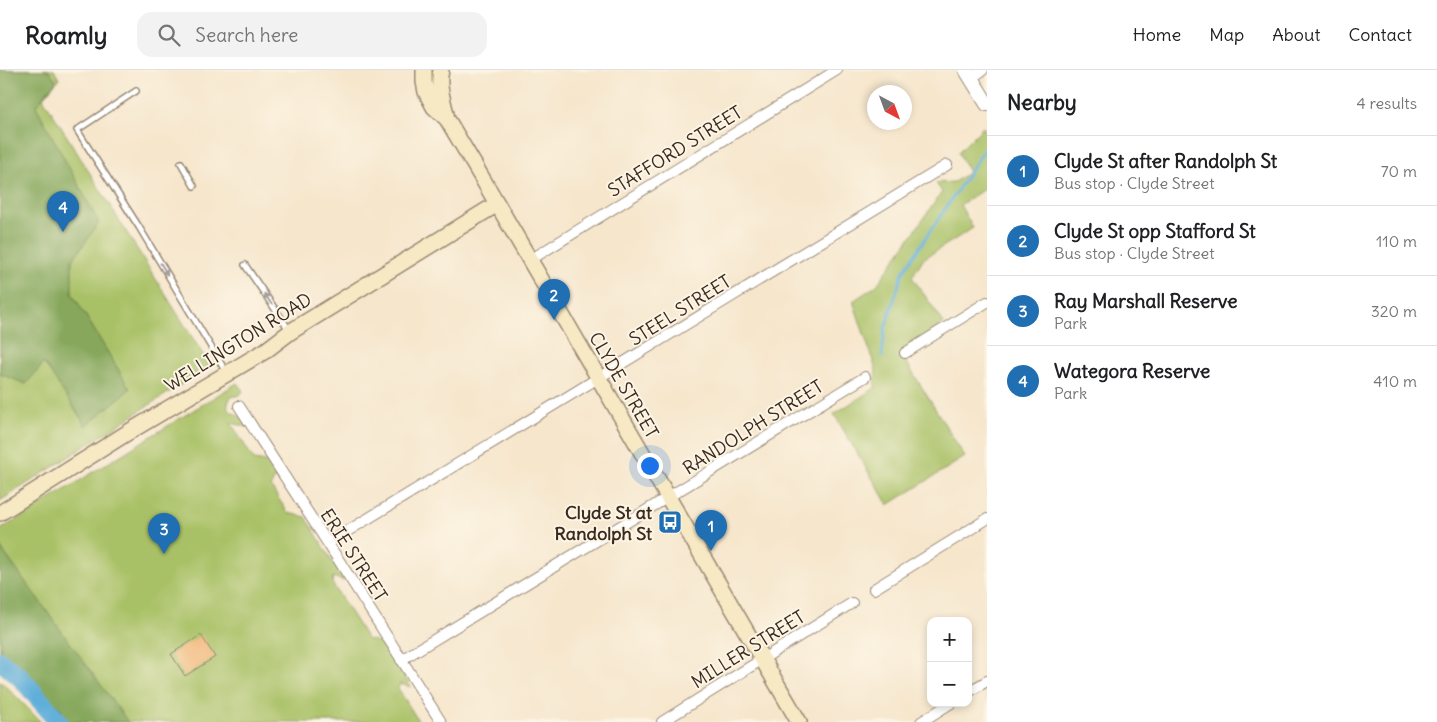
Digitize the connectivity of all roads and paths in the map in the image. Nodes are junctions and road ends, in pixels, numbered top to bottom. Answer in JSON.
{"nodes":[{"id":1,"x":424,"y":70,"type":"edge"},
{"id":2,"x":441,"y":70,"type":"edge"},
{"id":3,"x":837,"y":70,"type":"edge"},
{"id":4,"x":983,"y":70,"type":"edge"},
{"id":5,"x":968,"y":74,"type":"edge"},
{"id":6,"x":136,"y":91,"type":"dead end"},
{"id":7,"x":987,"y":104,"type":"edge"},
{"id":8,"x":446,"y":119,"type":"junction"},
{"id":9,"x":181,"y":163,"type":"dead end"},
{"id":10,"x":946,"y":165,"type":"dead end"},
{"id":11,"x":194,"y":186,"type":"dead end"},
{"id":12,"x":497,"y":204,"type":"junction"},
{"id":13,"x":530,"y":260,"type":"junction"},
{"id":14,"x":245,"y":266,"type":"dead end"},
{"id":15,"x":987,"y":302,"type":"edge"},
{"id":16,"x":290,"y":332,"type":"junction"},
{"id":17,"x":905,"y":353,"type":"dead end"},
{"id":18,"x":227,"y":374,"type":"junction"},
{"id":19,"x":865,"y":377,"type":"dead end"},
{"id":20,"x":599,"y":378,"type":"junction"},
{"id":21,"x":239,"y":406,"type":"dead end"},
{"id":22,"x":668,"y":498,"type":"junction"},
{"id":23,"x":0,"y":513,"type":"edge"},
{"id":24,"x":987,"y":519,"type":"edge"},
{"id":25,"x":328,"y":544,"type":"junction"},
{"id":26,"x":874,"y":589,"type":"dead end"},
{"id":27,"x":852,"y":603,"type":"dead end"},
{"id":28,"x":401,"y":660,"type":"junction"},
{"id":29,"x":763,"y":660,"type":"junction"},
{"id":30,"x":987,"y":681,"type":"edge"},
{"id":31,"x":972,"y":690,"type":"edge"},
{"id":32,"x":945,"y":707,"type":"edge"},
{"id":33,"x":441,"y":722,"type":"edge"},
{"id":34,"x":662,"y":722,"type":"edge"},
{"id":35,"x":799,"y":722,"type":"edge"},
{"id":36,"x":921,"y":722,"type":"edge"}],
"edges":[{"from":1,"to":8,"type":"main road","name":"CLYDE STREET"},
{"from":2,"to":8,"type":"main road","name":"CLYDE STREET"},
{"from":3,"to":13,"type":"street","name":"STAFFORD STREET"},
{"from":4,"to":5,"type":"street"},
{"from":5,"to":7,"type":"street"},
{"from":6,"to":18,"type":"lane","one_way":true},
{"from":8,"to":12,"type":"main road","name":"CLYDE STREET"},
{"from":9,"to":11,"type":"lane"},
{"from":10,"to":20,"type":"street","name":"STEEL STREET"},
{"from":12,"to":13,"type":"main road","name":"CLYDE STREET"},
{"from":12,"to":16,"type":"main road","name":"WELLINGTON ROAD"},
{"from":13,"to":20,"type":"main road","name":"CLYDE STREET"},
{"from":16,"to":14,"type":"lane","one_way":true},
{"from":15,"to":17,"type":"street"},
{"from":16,"to":18,"type":"main road","name":"WELLINGTON ROAD"},
{"from":18,"to":23,"type":"main road","name":"WELLINGTON ROAD"},
{"from":19,"to":22,"type":"street","name":"RANDOLPH STREET"},
{"from":20,"to":22,"type":"main road","name":"CLYDE STREET"},
{"from":20,"to":25,"type":"street","name":"STEEL STREET"},
{"from":21,"to":25,"type":"street","name":"ERIE STREET"},
{"from":22,"to":28,"type":"street","name":"RANDOLPH STREET"},
{"from":22,"to":29,"type":"main road","name":"CLYDE STREET"},
{"from":24,"to":26,"type":"street"},
{"from":25,"to":28,"type":"street","name":"ERIE STREET"},
{"from":27,"to":29,"type":"street","name":"MILLER STREET"},
{"from":28,"to":33,"type":"street","name":"ERIE STREET"},
{"from":29,"to":34,"type":"street","name":"MILLER STREET"},
{"from":29,"to":35,"type":"main road","name":"CLYDE STREET"},
{"from":30,"to":31,"type":"street"},
{"from":32,"to":36,"type":"street"}]}
